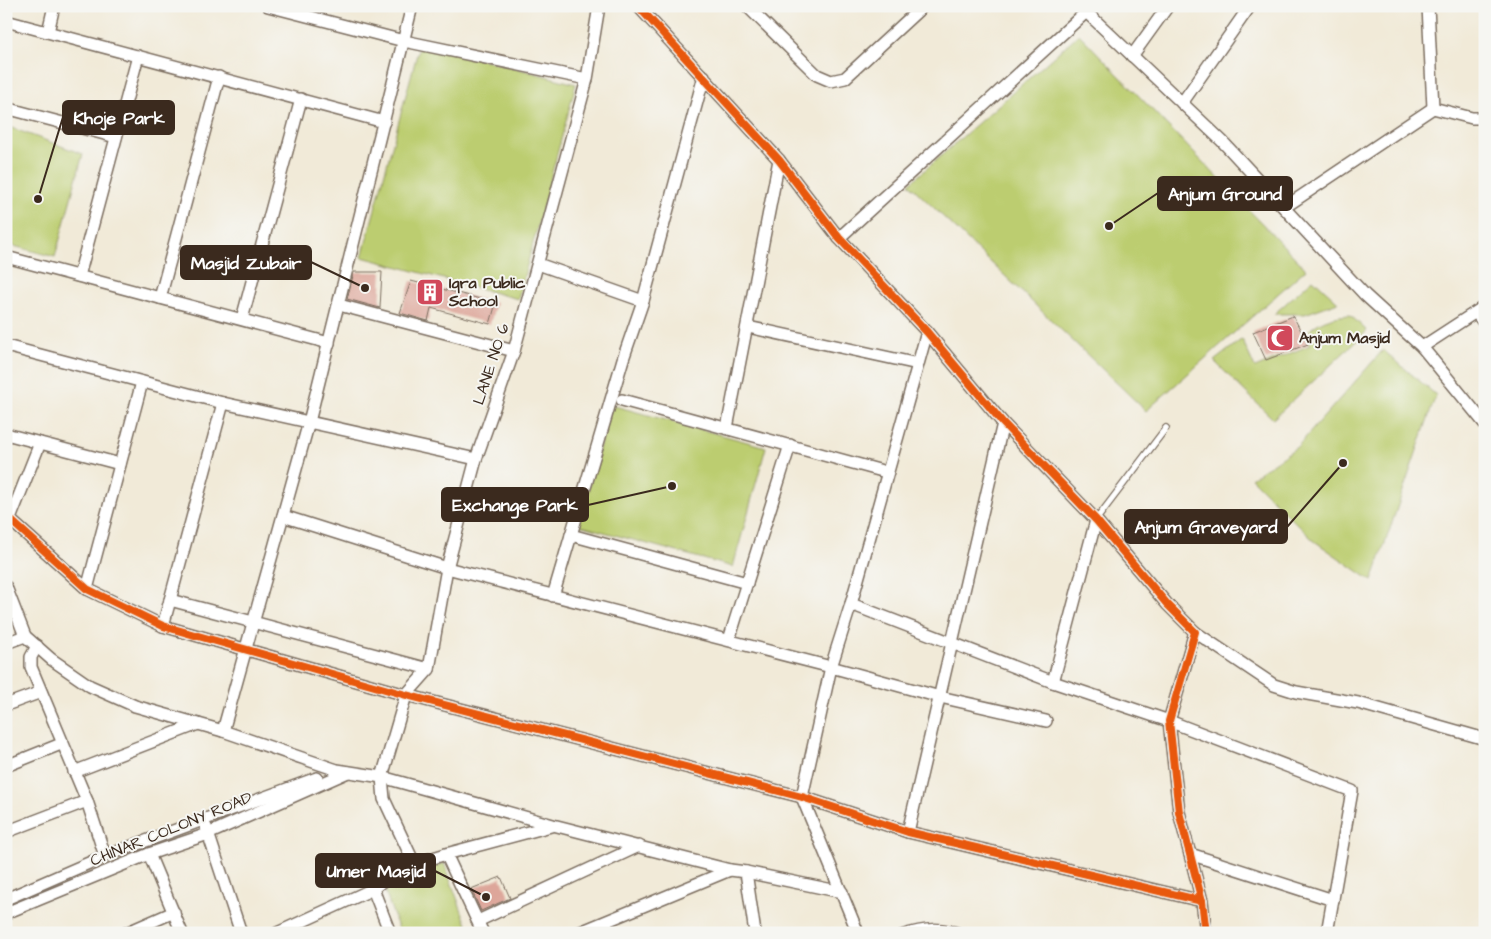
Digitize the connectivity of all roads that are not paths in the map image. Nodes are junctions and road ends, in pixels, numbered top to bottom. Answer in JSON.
{"nodes":[{"id":1,"x":54,"y":6,"type":"edge"},
{"id":2,"x":268,"y":6,"type":"edge"},
{"id":3,"x":322,"y":6,"type":"edge"},
{"id":4,"x":412,"y":6,"type":"edge"},
{"id":5,"x":598,"y":6,"type":"edge"},
{"id":6,"x":638,"y":6,"type":"edge"},
{"id":7,"x":747,"y":6,"type":"edge"},
{"id":8,"x":1168,"y":6,"type":"edge"},
{"id":9,"x":1250,"y":6,"type":"edge"},
{"id":10,"x":1428,"y":6,"type":"edge"},
{"id":11,"x":917,"y":8,"type":"edge"},
{"id":12,"x":1082,"y":9,"type":"edge"},
{"id":13,"x":319,"y":18,"type":"junction"},
{"id":14,"x":6,"y":21,"type":"edge"},
{"id":15,"x":48,"y":32,"type":"junction"},
{"id":16,"x":404,"y":41,"type":"junction"},
{"id":17,"x":138,"y":56,"type":"junction"},
{"id":18,"x":1132,"y":56,"type":"junction"},
{"id":19,"x":704,"y":76,"type":"junction"},
{"id":20,"x":219,"y":77,"type":"junction"},
{"id":21,"x":587,"y":79,"type":"junction"},
{"id":22,"x":301,"y":99,"type":"junction"},
{"id":23,"x":1182,"y":103,"type":"junction"},
{"id":24,"x":6,"y":108,"type":"edge"},
{"id":25,"x":1433,"y":108,"type":"junction"},
{"id":26,"x":1485,"y":118,"type":"edge"},
{"id":27,"x":384,"y":122,"type":"junction"},
{"id":28,"x":116,"y":137,"type":"junction"},
{"id":29,"x":779,"y":160,"type":"junction"},
{"id":30,"x":1285,"y":207,"type":"junction"},
{"id":31,"x":839,"y":238,"type":"junction"},
{"id":32,"x":6,"y":257,"type":"edge"},
{"id":33,"x":538,"y":264,"type":"junction"},
{"id":34,"x":79,"y":276,"type":"junction"},
{"id":35,"x":160,"y":298,"type":"junction"},
{"id":36,"x":642,"y":300,"type":"junction"},
{"id":37,"x":340,"y":305,"type":"junction"},
{"id":38,"x":1485,"y":306,"type":"edge"},
{"id":39,"x":1473,"y":313,"type":"junction"},
{"id":40,"x":242,"y":320,"type":"junction"},
{"id":41,"x":748,"y":327,"type":"junction"},
{"id":42,"x":1485,"y":329,"type":"edge"},
{"id":43,"x":927,"y":332,"type":"junction"},
{"id":44,"x":329,"y":343,"type":"junction"},
{"id":45,"x":6,"y":346,"type":"edge"},
{"id":46,"x":1422,"y":347,"type":"junction"},
{"id":47,"x":514,"y":351,"type":"junction"},
{"id":48,"x":918,"y":364,"type":"junction"},
{"id":49,"x":142,"y":382,"type":"junction"},
{"id":50,"x":622,"y":400,"type":"dead end"},
{"id":51,"x":223,"y":404,"type":"junction"},
{"id":52,"x":310,"y":422,"type":"junction"},
{"id":53,"x":1003,"y":423,"type":"junction"},
{"id":54,"x":1485,"y":424,"type":"edge"},
{"id":55,"x":726,"y":428,"type":"junction"},
{"id":56,"x":1166,"y":428,"type":"dead end"},
{"id":57,"x":6,"y":434,"type":"edge"},
{"id":58,"x":40,"y":443,"type":"junction"},
{"id":59,"x":790,"y":444,"type":"junction"},
{"id":60,"x":476,"y":459,"type":"junction"},
{"id":61,"x":120,"y":464,"type":"junction"},
{"id":62,"x":886,"y":472,"type":"junction"},
{"id":63,"x":283,"y":516,"type":"junction"},
{"id":64,"x":8,"y":518,"type":"edge"},
{"id":65,"x":1096,"y":520,"type":"junction"},
{"id":66,"x":571,"y":535,"type":"junction"},
{"id":67,"x":447,"y":568,"type":"junction"},
{"id":68,"x":747,"y":583,"type":"junction"},
{"id":69,"x":6,"y":587,"type":"edge"},
{"id":70,"x":87,"y":589,"type":"junction"},
{"id":71,"x":553,"y":596,"type":"junction"},
{"id":72,"x":170,"y":600,"type":"junction"},
{"id":73,"x":851,"y":604,"type":"junction"},
{"id":74,"x":254,"y":623,"type":"junction"},
{"id":75,"x":163,"y":626,"type":"junction"},
{"id":76,"x":1195,"y":632,"type":"junction"},
{"id":77,"x":25,"y":636,"type":"junction"},
{"id":78,"x":729,"y":640,"type":"junction"},
{"id":79,"x":950,"y":642,"type":"junction"},
{"id":80,"x":6,"y":644,"type":"edge"},
{"id":81,"x":37,"y":646,"type":"junction"},
{"id":82,"x":247,"y":650,"type":"junction"},
{"id":83,"x":831,"y":667,"type":"junction"},
{"id":84,"x":429,"y":669,"type":"junction"},
{"id":85,"x":1052,"y":682,"type":"junction"},
{"id":86,"x":41,"y":692,"type":"junction"},
{"id":87,"x":406,"y":695,"type":"junction"},
{"id":88,"x":940,"y":697,"type":"junction"},
{"id":89,"x":6,"y":705,"type":"edge"},
{"id":90,"x":1046,"y":721,"type":"dead end"},
{"id":91,"x":1168,"y":721,"type":"junction"},
{"id":92,"x":198,"y":724,"type":"junction"},
{"id":93,"x":223,"y":731,"type":"junction"},
{"id":94,"x":1485,"y":739,"type":"edge"},
{"id":95,"x":61,"y":744,"type":"junction"},
{"id":96,"x":6,"y":766,"type":"edge"},
{"id":97,"x":342,"y":771,"type":"junction"},
{"id":98,"x":74,"y":772,"type":"junction"},
{"id":99,"x":382,"y":777,"type":"junction"},
{"id":100,"x":802,"y":797,"type":"junction"},
{"id":101,"x":87,"y":801,"type":"junction"},
{"id":102,"x":203,"y":821,"type":"junction"},
{"id":103,"x":553,"y":825,"type":"junction"},
{"id":104,"x":6,"y":832,"type":"edge"},
{"id":105,"x":908,"y":832,"type":"junction"},
{"id":106,"x":208,"y":834,"type":"junction"},
{"id":107,"x":639,"y":846,"type":"junction"},
{"id":108,"x":149,"y":854,"type":"junction"},
{"id":109,"x":446,"y":854,"type":"junction"},
{"id":110,"x":1190,"y":854,"type":"junction"},
{"id":111,"x":105,"y":856,"type":"junction"},
{"id":112,"x":414,"y":863,"type":"junction"},
{"id":113,"x":730,"y":870,"type":"junction"},
{"id":114,"x":746,"y":872,"type":"junction"},
{"id":115,"x":373,"y":889,"type":"junction"},
{"id":116,"x":842,"y":892,"type":"junction"},
{"id":117,"x":6,"y":899,"type":"edge"},
{"id":118,"x":1333,"y":900,"type":"junction"},
{"id":119,"x":1202,"y":901,"type":"junction"},
{"id":120,"x":174,"y":912,"type":"junction"},
{"id":121,"x":6,"y":913,"type":"edge"},
{"id":122,"x":478,"y":921,"type":"junction"},
{"id":123,"x":754,"y":932,"type":"edge"},
{"id":124,"x":126,"y":933,"type":"edge"},
{"id":125,"x":182,"y":933,"type":"edge"},
{"id":126,"x":241,"y":933,"type":"edge"},
{"id":127,"x":277,"y":933,"type":"edge"},
{"id":128,"x":390,"y":933,"type":"edge"},
{"id":129,"x":483,"y":933,"type":"edge"},
{"id":130,"x":578,"y":933,"type":"edge"},
{"id":131,"x":858,"y":933,"type":"edge"},
{"id":132,"x":901,"y":933,"type":"edge"},
{"id":133,"x":966,"y":933,"type":"edge"},
{"id":134,"x":1206,"y":933,"type":"edge"},
{"id":135,"x":1327,"y":933,"type":"edge"}],
"edges":[{"from":1,"to":15,"type":"street"},
{"from":2,"to":13,"type":"street"},
{"from":3,"to":13,"type":"street"},
{"from":4,"to":16,"type":"street"},
{"from":5,"to":21,"type":"street","name":"LANE NO 6"},
{"from":6,"to":19,"type":"street"},
{"from":7,"to":11,"type":"street"},
{"from":8,"to":18,"type":"street"},
{"from":9,"to":23,"type":"street"},
{"from":10,"to":25,"type":"street"},
{"from":12,"to":18,"type":"street"},
{"from":12,"to":31,"type":"street"},
{"from":13,"to":16,"type":"street"},
{"from":14,"to":15,"type":"street"},
{"from":15,"to":17,"type":"street"},
{"from":16,"to":21,"type":"street"},
{"from":16,"to":27,"type":"street"},
{"from":17,"to":20,"type":"street"},
{"from":17,"to":28,"type":"street"},
{"from":18,"to":23,"type":"street"},
{"from":19,"to":29,"type":"street"},
{"from":19,"to":36,"type":"street"},
{"from":20,"to":22,"type":"street"},
{"from":20,"to":35,"type":"street"},
{"from":21,"to":33,"type":"street","name":"LANE NO 6"},
{"from":22,"to":27,"type":"street"},
{"from":22,"to":40,"type":"street"},
{"from":23,"to":30,"type":"street"},
{"from":24,"to":28,"type":"street"},
{"from":25,"to":26,"type":"street"},
{"from":25,"to":30,"type":"street"},
{"from":27,"to":37,"type":"street"},
{"from":28,"to":34,"type":"street"},
{"from":29,"to":31,"type":"street"},
{"from":29,"to":41,"type":"street"},
{"from":30,"to":46,"type":"street"},
{"from":31,"to":43,"type":"street"},
{"from":32,"to":34,"type":"street"},
{"from":33,"to":36,"type":"street"},
{"from":33,"to":47,"type":"street","name":"LANE NO 6"},
{"from":34,"to":35,"type":"street"},
{"from":35,"to":40,"type":"street"},
{"from":36,"to":66,"type":"street"},
{"from":37,"to":44,"type":"street"},
{"from":37,"to":47,"type":"street"},
{"from":38,"to":39,"type":"street"},
{"from":39,"to":42,"type":"lane"},
{"from":39,"to":46,"type":"street"},
{"from":40,"to":44,"type":"street"},
{"from":41,"to":48,"type":"street"},
{"from":41,"to":55,"type":"street"},
{"from":43,"to":48,"type":"street"},
{"from":43,"to":53,"type":"street"},
{"from":44,"to":52,"type":"street"},
{"from":45,"to":49,"type":"street"},
{"from":46,"to":54,"type":"street"},
{"from":47,"to":60,"type":"street","name":"LANE NO 6"},
{"from":48,"to":62,"type":"street"},
{"from":49,"to":51,"type":"street"},
{"from":49,"to":61,"type":"street"},
{"from":50,"to":55,"type":"street"},
{"from":51,"to":52,"type":"street"},
{"from":51,"to":72,"type":"street"},
{"from":52,"to":60,"type":"street"},
{"from":52,"to":63,"type":"street"},
{"from":53,"to":65,"type":"street"},
{"from":53,"to":79,"type":"street"},
{"from":55,"to":59,"type":"street"},
{"from":56,"to":65,"type":"lane"},
{"from":57,"to":58,"type":"street"},
{"from":58,"to":61,"type":"street"},
{"from":58,"to":64,"type":"street"},
{"from":59,"to":62,"type":"street"},
{"from":59,"to":68,"type":"street"},
{"from":60,"to":67,"type":"street","name":"LANE NO 6"},
{"from":61,"to":70,"type":"street"},
{"from":62,"to":73,"type":"street"},
{"from":63,"to":67,"type":"street"},
{"from":63,"to":74,"type":"street"},
{"from":64,"to":70,"type":"street"},
{"from":65,"to":76,"type":"street"},
{"from":65,"to":85,"type":"street"},
{"from":66,"to":68,"type":"street"},
{"from":66,"to":71,"type":"street"},
{"from":67,"to":71,"type":"street"},
{"from":67,"to":84,"type":"street","name":"LANE NO 6"},
{"from":68,"to":78,"type":"street"},
{"from":69,"to":77,"type":"street"},
{"from":70,"to":75,"type":"street"},
{"from":71,"to":78,"type":"street"},
{"from":72,"to":74,"type":"street"},
{"from":72,"to":75,"type":"street"},
{"from":73,"to":79,"type":"street"},
{"from":73,"to":83,"type":"street"},
{"from":74,"to":82,"type":"street"},
{"from":74,"to":84,"type":"street"},
{"from":75,"to":82,"type":"street"},
{"from":76,"to":91,"type":"street"},
{"from":76,"to":94,"type":"street"},
{"from":77,"to":80,"type":"street"},
{"from":77,"to":81,"type":"street"},
{"from":78,"to":83,"type":"street"},
{"from":79,"to":85,"type":"street"},
{"from":79,"to":88,"type":"street"},
{"from":81,"to":86,"type":"street"},
{"from":81,"to":92,"type":"street"},
{"from":82,"to":87,"type":"street"},
{"from":82,"to":93,"type":"street"},
{"from":83,"to":88,"type":"street"},
{"from":83,"to":100,"type":"street"},
{"from":84,"to":87,"type":"street"},
{"from":85,"to":91,"type":"street"},
{"from":86,"to":89,"type":"street"},
{"from":86,"to":95,"type":"street"},
{"from":87,"to":99,"type":"street"},
{"from":87,"to":100,"type":"street"},
{"from":88,"to":90,"type":"street"},
{"from":88,"to":105,"type":"street"},
{"from":91,"to":110,"type":"street"},
{"from":91,"to":118,"type":"street"},
{"from":92,"to":93,"type":"street"},
{"from":92,"to":98,"type":"street"},
{"from":93,"to":97,"type":"street"},
{"from":95,"to":96,"type":"street"},
{"from":95,"to":98,"type":"street"},
{"from":97,"to":99,"type":"street"},
{"from":97,"to":102,"type":"street","name":"CHINAR COLONY ROAD"},
{"from":97,"to":106,"type":"street","name":"CHINAR COLONY ROAD"},
{"from":98,"to":101,"type":"street"},
{"from":99,"to":103,"type":"street"},
{"from":99,"to":112,"type":"street"},
{"from":100,"to":105,"type":"street"},
{"from":100,"to":116,"type":"street"},
{"from":101,"to":104,"type":"street"},
{"from":101,"to":111,"type":"street"},
{"from":102,"to":106,"type":"street"},
{"from":102,"to":111,"type":"street","name":"CHINAR COLONY ROAD"},
{"from":103,"to":107,"type":"street"},
{"from":103,"to":109,"type":"street"},
{"from":105,"to":119,"type":"street"},
{"from":106,"to":108,"type":"street","name":"CHINAR COLONY ROAD"},
{"from":106,"to":126,"type":"street"},
{"from":107,"to":113,"type":"street"},
{"from":107,"to":122,"type":"street"},
{"from":108,"to":120,"type":"street"},
{"from":108,"to":121,"type":"street","name":"CHINAR COLONY ROAD"},
{"from":109,"to":112,"type":"street"},
{"from":109,"to":122,"type":"street"},
{"from":110,"to":118,"type":"street"},
{"from":110,"to":119,"type":"street"},
{"from":111,"to":117,"type":"street","name":"CHINAR COLONY ROAD"},
{"from":112,"to":115,"type":"street"},
{"from":113,"to":114,"type":"street"},
{"from":113,"to":130,"type":"street"},
{"from":114,"to":116,"type":"street"},
{"from":114,"to":123,"type":"street"},
{"from":115,"to":127,"type":"street"},
{"from":115,"to":128,"type":"street"},
{"from":116,"to":131,"type":"street"},
{"from":118,"to":135,"type":"street"},
{"from":119,"to":134,"type":"street"},
{"from":120,"to":124,"type":"street"},
{"from":120,"to":125,"type":"street"},
{"from":122,"to":129,"type":"street"},
{"from":132,"to":133,"type":"lane"}]}
